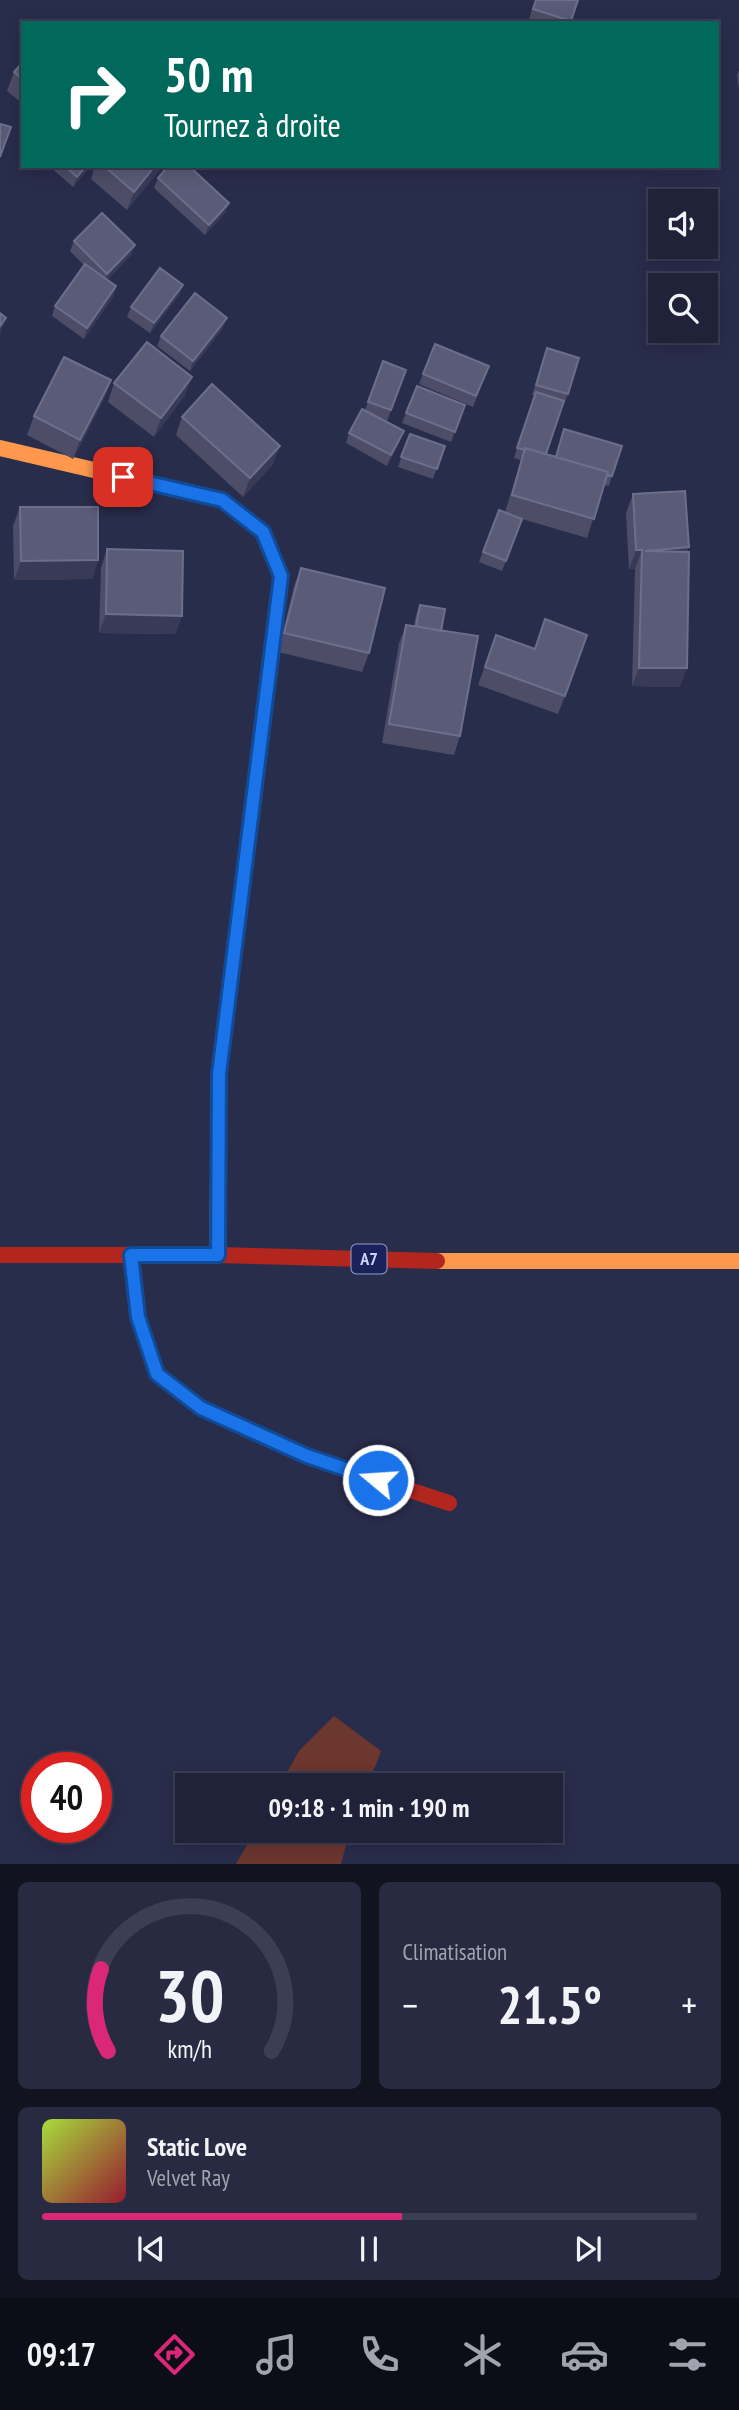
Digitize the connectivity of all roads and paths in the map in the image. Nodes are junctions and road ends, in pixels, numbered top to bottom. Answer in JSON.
{"nodes":[{"id":1,"x":0,"y":448,"type":"edge"},
{"id":2,"x":0,"y":1255,"type":"edge"},
{"id":3,"x":131,"y":1255,"type":"junction"},
{"id":4,"x":218,"y":1255,"type":"junction"},
{"id":5,"x":739,"y":1261,"type":"edge"},
{"id":6,"x":449,"y":1503,"type":"dead end"}],
"edges":[{"from":1,"to":4,"type":"street"},
{"from":2,"to":3,"type":"street","number":"A7"},
{"from":3,"to":4,"type":"street","number":"A7"},
{"from":3,"to":6,"type":"street"},
{"from":4,"to":5,"type":"street","number":"A7"}]}
